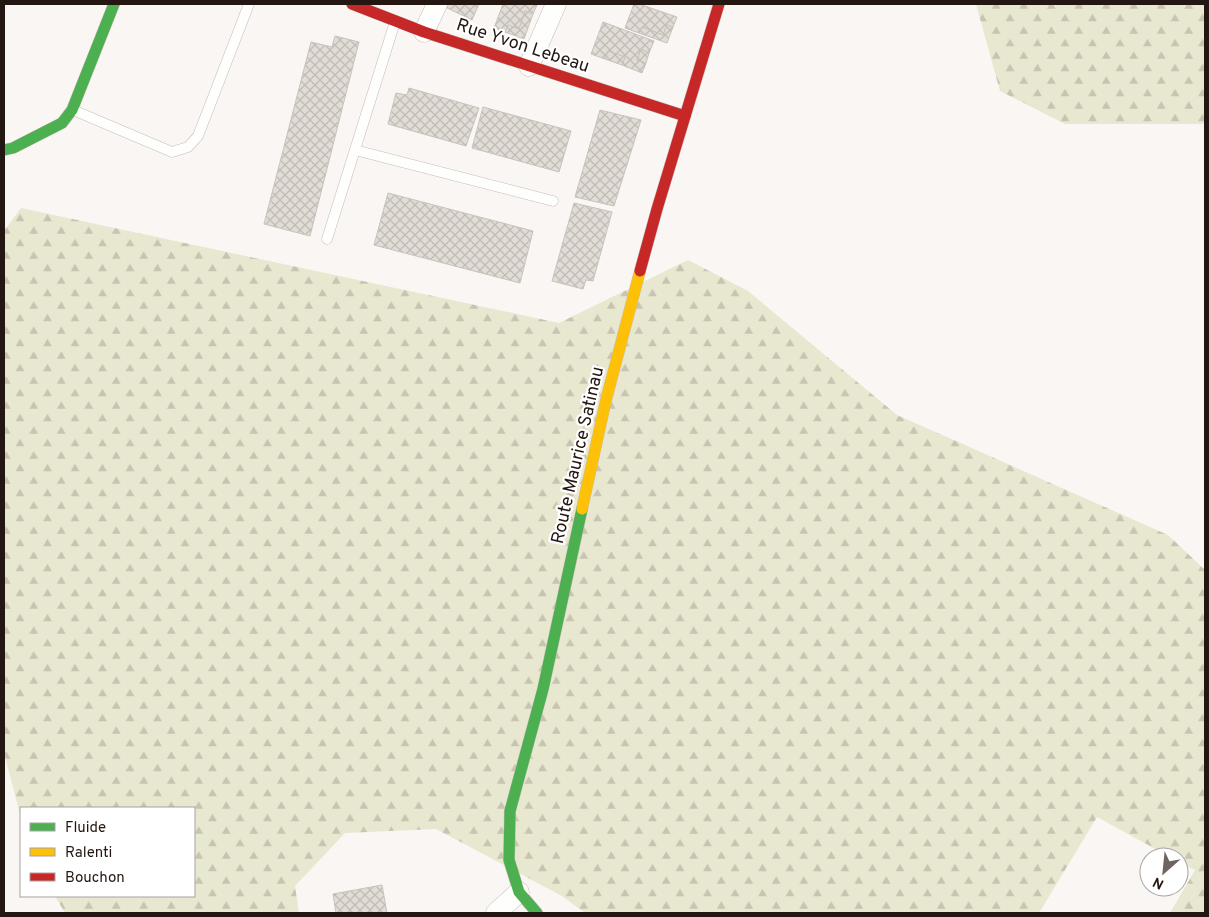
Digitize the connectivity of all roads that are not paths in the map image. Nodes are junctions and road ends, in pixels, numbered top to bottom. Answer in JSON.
{"nodes":[{"id":1,"x":114,"y":4,"type":"edge"},
{"id":2,"x":249,"y":4,"type":"edge"},
{"id":3,"x":352,"y":4,"type":"edge"},
{"id":4,"x":437,"y":4,"type":"edge"},
{"id":5,"x":556,"y":4,"type":"edge"},
{"id":6,"x":719,"y":4,"type":"edge"},
{"id":7,"x":395,"y":21,"type":"junction"},
{"id":8,"x":424,"y":32,"type":"junction"},
{"id":9,"x":529,"y":66,"type":"junction"},
{"id":10,"x":72,"y":110,"type":"junction"},
{"id":11,"x":685,"y":116,"type":"junction"},
{"id":12,"x":4,"y":150,"type":"edge"},
{"id":13,"x":355,"y":150,"type":"junction"},
{"id":14,"x":553,"y":202,"type":"dead end"},
{"id":15,"x":327,"y":238,"type":"dead end"},
{"id":16,"x":519,"y":892,"type":"junction"},
{"id":17,"x":496,"y":913,"type":"edge"},
{"id":18,"x":537,"y":913,"type":"edge"}],
"edges":[{"from":1,"to":10,"type":"main road"},
{"from":2,"to":10,"type":"lane"},
{"from":3,"to":7,"type":"main road","name":"Rue Yvon Lebeau"},
{"from":4,"to":8,"type":"street"},
{"from":5,"to":9,"type":"street"},
{"from":6,"to":11,"type":"main road","name":"Route Maurice Satinau"},
{"from":7,"to":8,"type":"main road","name":"Rue Yvon Lebeau"},
{"from":7,"to":13,"type":"lane"},
{"from":8,"to":9,"type":"main road","name":"Rue Yvon Lebeau"},
{"from":9,"to":11,"type":"main road","name":"Rue Yvon Lebeau"},
{"from":10,"to":12,"type":"main road"},
{"from":11,"to":16,"type":"main road","name":"Route Maurice Satinau"},
{"from":13,"to":14,"type":"lane"},
{"from":13,"to":15,"type":"lane"},
{"from":16,"to":17,"type":"street"},
{"from":16,"to":18,"type":"main road","name":"Route Maurice Satinau"}]}
